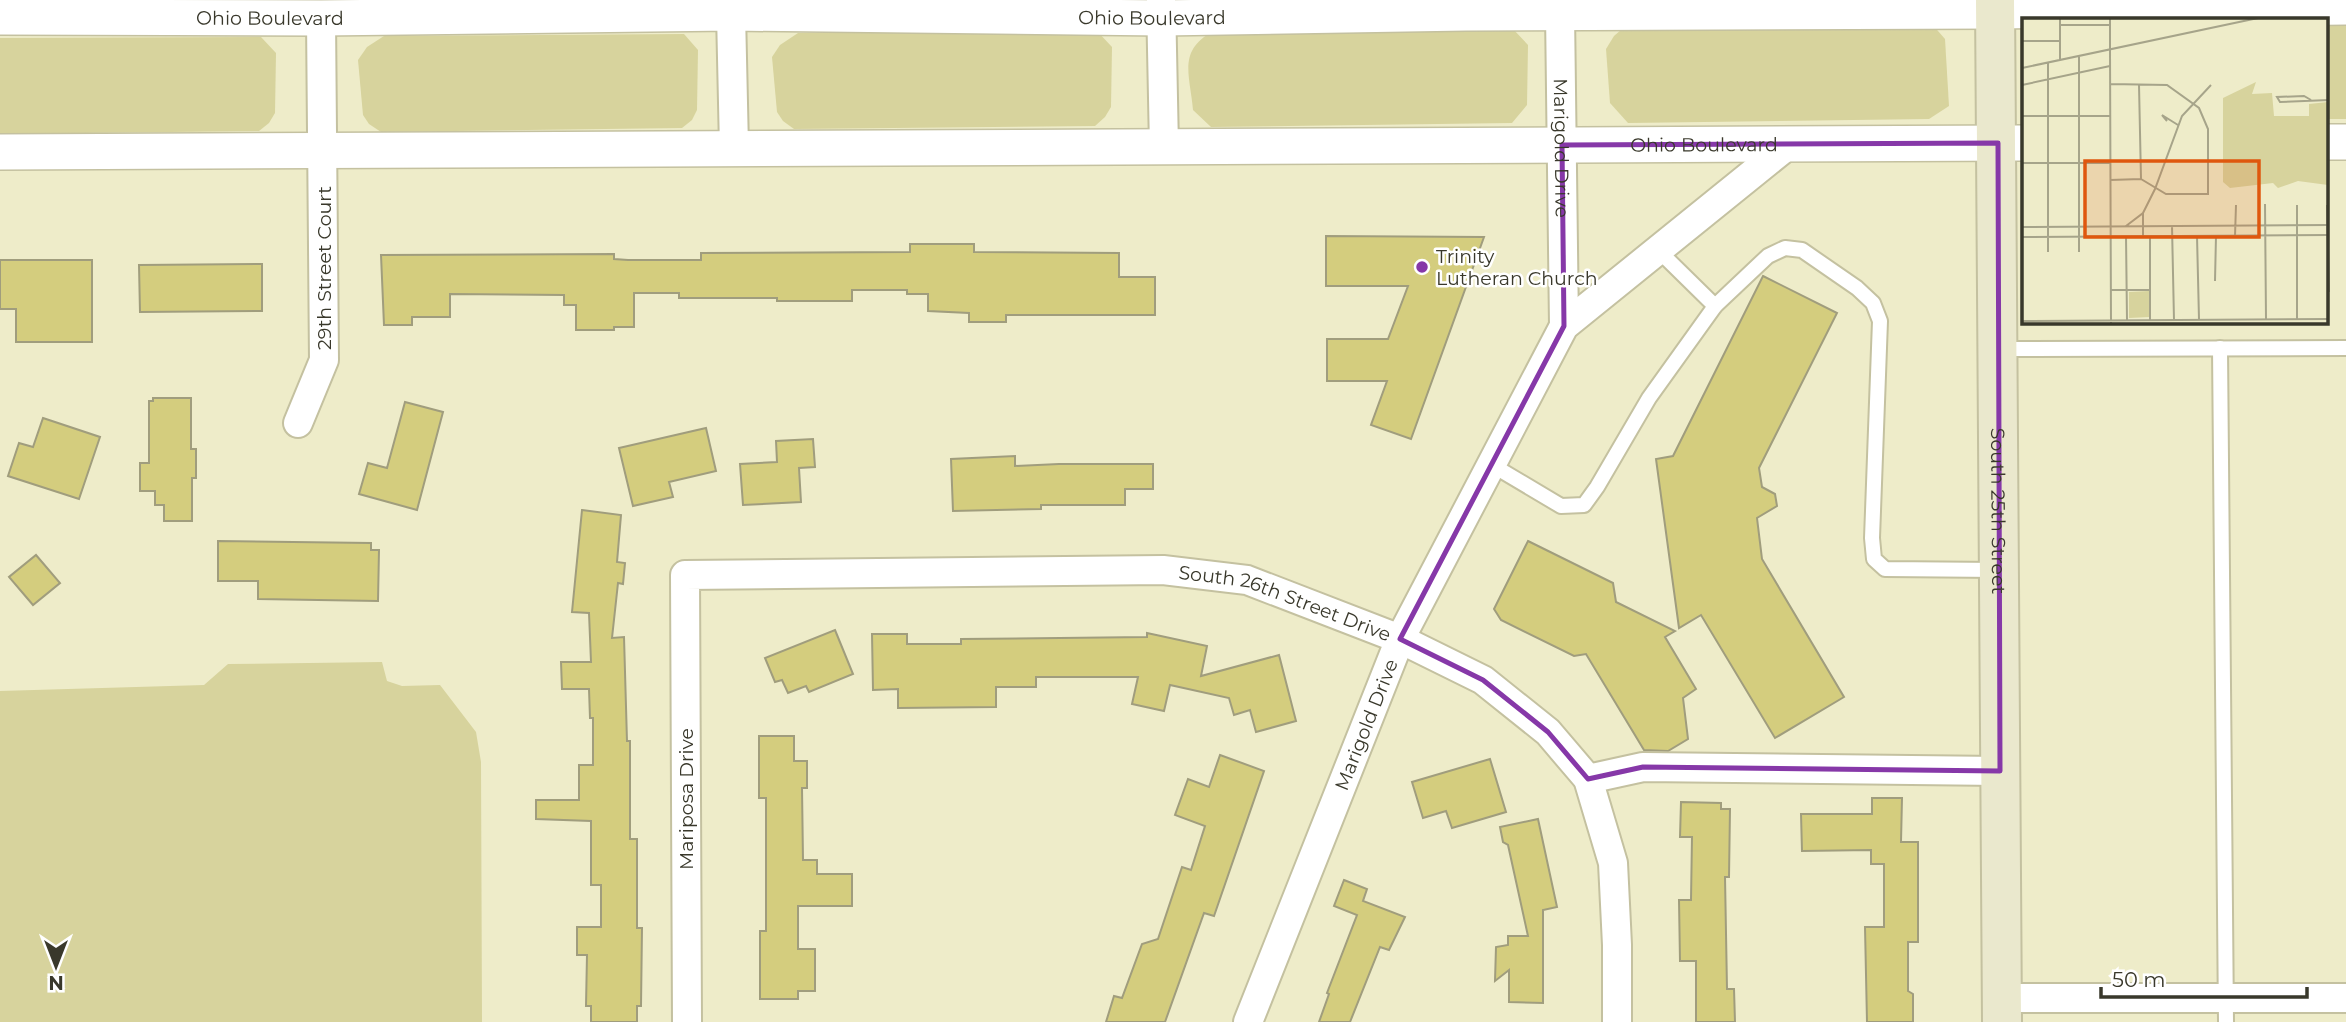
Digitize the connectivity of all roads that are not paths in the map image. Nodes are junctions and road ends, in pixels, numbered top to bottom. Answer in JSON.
{"nodes":[{"id":1,"x":1466,"y":6,"type":"edge"},
{"id":2,"x":1792,"y":6,"type":"edge"},
{"id":3,"x":1995,"y":6,"type":"edge"},
{"id":4,"x":574,"y":7,"type":"edge"},
{"id":5,"x":827,"y":7,"type":"edge"},
{"id":6,"x":2346,"y":7,"type":"edge"},
{"id":7,"x":200,"y":9,"type":"edge"},
{"id":8,"x":1161,"y":9,"type":"edge"},
{"id":9,"x":1560,"y":12,"type":"junction"},
{"id":10,"x":731,"y":13,"type":"junction"},
{"id":11,"x":0,"y":17,"type":"edge"},
{"id":12,"x":321,"y":18,"type":"junction"},
{"id":13,"x":2328,"y":142,"type":"edge"},
{"id":14,"x":2346,"y":142,"type":"edge"},
{"id":15,"x":2011,"y":143,"type":"edge"},
{"id":16,"x":1562,"y":145,"type":"junction"},
{"id":17,"x":1788,"y":145,"type":"junction"},
{"id":18,"x":1164,"y":147,"type":"junction"},
{"id":19,"x":734,"y":148,"type":"junction"},
{"id":20,"x":323,"y":150,"type":"junction"},
{"id":21,"x":0,"y":152,"type":"edge"},
{"id":22,"x":1658,"y":250,"type":"junction"},
{"id":23,"x":1715,"y":306,"type":"junction"},
{"id":24,"x":1564,"y":326,"type":"junction"},
{"id":25,"x":2220,"y":348,"type":"junction"},
{"id":26,"x":2346,"y":348,"type":"edge"},
{"id":27,"x":1999,"y":349,"type":"junction"},
{"id":28,"x":298,"y":423,"type":"dead end"},
{"id":29,"x":1492,"y":465,"type":"junction"},
{"id":30,"x":2000,"y":570,"type":"junction"},
{"id":31,"x":685,"y":575,"type":"joint"},
{"id":32,"x":1400,"y":639,"type":"junction"},
{"id":33,"x":2000,"y":771,"type":"junction"},
{"id":34,"x":1588,"y":779,"type":"junction"},
{"id":35,"x":2346,"y":998,"type":"edge"},
{"id":36,"x":2002,"y":1010,"type":"edge"},
{"id":37,"x":2226,"y":1010,"type":"edge"},
{"id":38,"x":687,"y":1022,"type":"edge"},
{"id":39,"x":1248,"y":1022,"type":"edge"},
{"id":40,"x":1617,"y":1022,"type":"edge"}],
"edges":[{"from":1,"to":8,"type":"street","name":"Ohio Boulevard"},
{"from":1,"to":9,"type":"street","name":"Ohio Boulevard"},
{"from":2,"to":3,"type":"street","name":"Ohio Boulevard"},
{"from":2,"to":9,"type":"street","name":"Ohio Boulevard"},
{"from":3,"to":6,"type":"street","name":"Ohio Boulevard"},
{"from":3,"to":15,"type":"main road","name":"South 25th Street"},
{"from":4,"to":10,"type":"street","name":"Ohio Boulevard"},
{"from":4,"to":12,"type":"street","name":"Ohio Boulevard"},
{"from":5,"to":8,"type":"street","name":"Ohio Boulevard"},
{"from":5,"to":10,"type":"street","name":"Ohio Boulevard"},
{"from":7,"to":11,"type":"street","name":"Ohio Boulevard"},
{"from":7,"to":12,"type":"street","name":"Ohio Boulevard"},
{"from":8,"to":18,"type":"street"},
{"from":9,"to":16,"type":"street","name":"Marigold Drive"},
{"from":10,"to":19,"type":"street"},
{"from":12,"to":20,"type":"street","name":"29th Street Court"},
{"from":13,"to":14,"type":"street"},
{"from":15,"to":17,"type":"street","name":"Ohio Boulevard"},
{"from":15,"to":27,"type":"main road","name":"South 25th Street"},
{"from":16,"to":17,"type":"street","name":"Ohio Boulevard"},
{"from":16,"to":18,"type":"street","name":"Ohio Boulevard"},
{"from":16,"to":24,"type":"street","name":"Marigold Drive"},
{"from":17,"to":22,"type":"street","name":"Marigold Drive"},
{"from":18,"to":19,"type":"street","name":"Ohio Boulevard"},
{"from":19,"to":20,"type":"street","name":"Ohio Boulevard"},
{"from":20,"to":21,"type":"street","name":"Ohio Boulevard"},
{"from":20,"to":28,"type":"street","name":"29th Street Court"},
{"from":22,"to":23,"type":"lane"},
{"from":22,"to":24,"type":"street","name":"Marigold Drive"},
{"from":23,"to":29,"type":"lane"},
{"from":23,"to":30,"type":"lane"},
{"from":24,"to":29,"type":"street","name":"Marigold Drive"},
{"from":25,"to":26,"type":"lane"},
{"from":25,"to":27,"type":"lane"},
{"from":25,"to":37,"type":"lane"},
{"from":27,"to":30,"type":"main road","name":"South 25th Street"},
{"from":29,"to":32,"type":"street","name":"Marigold Drive"},
{"from":30,"to":33,"type":"main road","name":"South 25th Street"},
{"from":31,"to":32,"type":"street","name":"South 26th Street Drive"},
{"from":31,"to":38,"type":"street","name":"Mariposa Drive"},
{"from":32,"to":34,"type":"street","name":"South 26th Street Drive"},
{"from":32,"to":39,"type":"street","name":"Marigold Drive"},
{"from":33,"to":34,"type":"street"},
{"from":33,"to":36,"type":"main road","name":"South 25th Street"},
{"from":34,"to":40,"type":"street","name":"South 26th Street Drive"},
{"from":35,"to":37,"type":"street"},
{"from":36,"to":37,"type":"street"}]}
